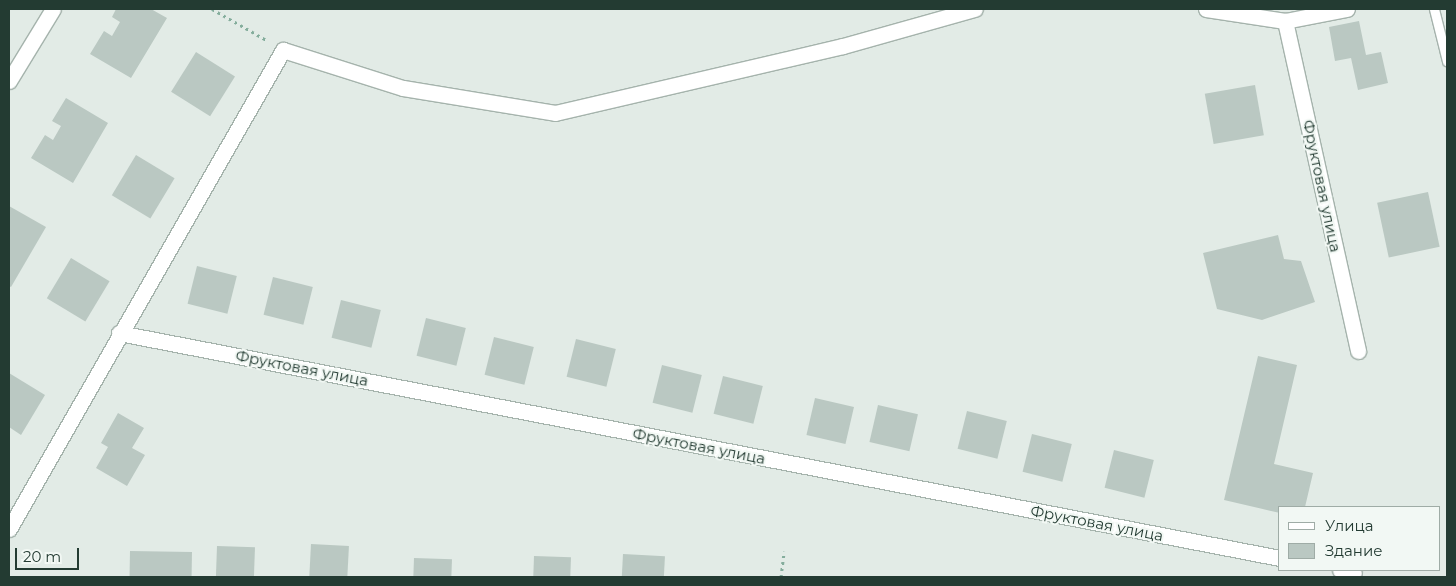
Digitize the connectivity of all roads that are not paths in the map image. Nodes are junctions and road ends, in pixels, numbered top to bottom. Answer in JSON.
{"nodes":[{"id":1,"x":53,"y":9,"type":"edge"},
{"id":2,"x":1206,"y":9,"type":"edge"},
{"id":3,"x":1347,"y":9,"type":"edge"},
{"id":4,"x":1434,"y":9,"type":"edge"},
{"id":5,"x":968,"y":10,"type":"edge"},
{"id":6,"x":1323,"y":12,"type":"edge"},
{"id":7,"x":1286,"y":21,"type":"junction"},
{"id":8,"x":1447,"y":61,"type":"edge"},
{"id":9,"x":9,"y":80,"type":"edge"},
{"id":10,"x":119,"y":333,"type":"junction"},
{"id":11,"x":1358,"y":351,"type":"dead end"},
{"id":12,"x":9,"y":529,"type":"edge"},
{"id":13,"x":1278,"y":558,"type":"edge"}],
"edges":[{"from":1,"to":9,"type":"street"},
{"from":2,"to":7,"type":"street"},
{"from":3,"to":6,"type":"street"},
{"from":4,"to":8,"type":"lane"},
{"from":5,"to":10,"type":"street"},
{"from":6,"to":7,"type":"street"},
{"from":7,"to":11,"type":"street","name":"Фруктовая улица"},
{"from":10,"to":12,"type":"street"},
{"from":10,"to":13,"type":"street","name":"Фруктовая улица"}]}
